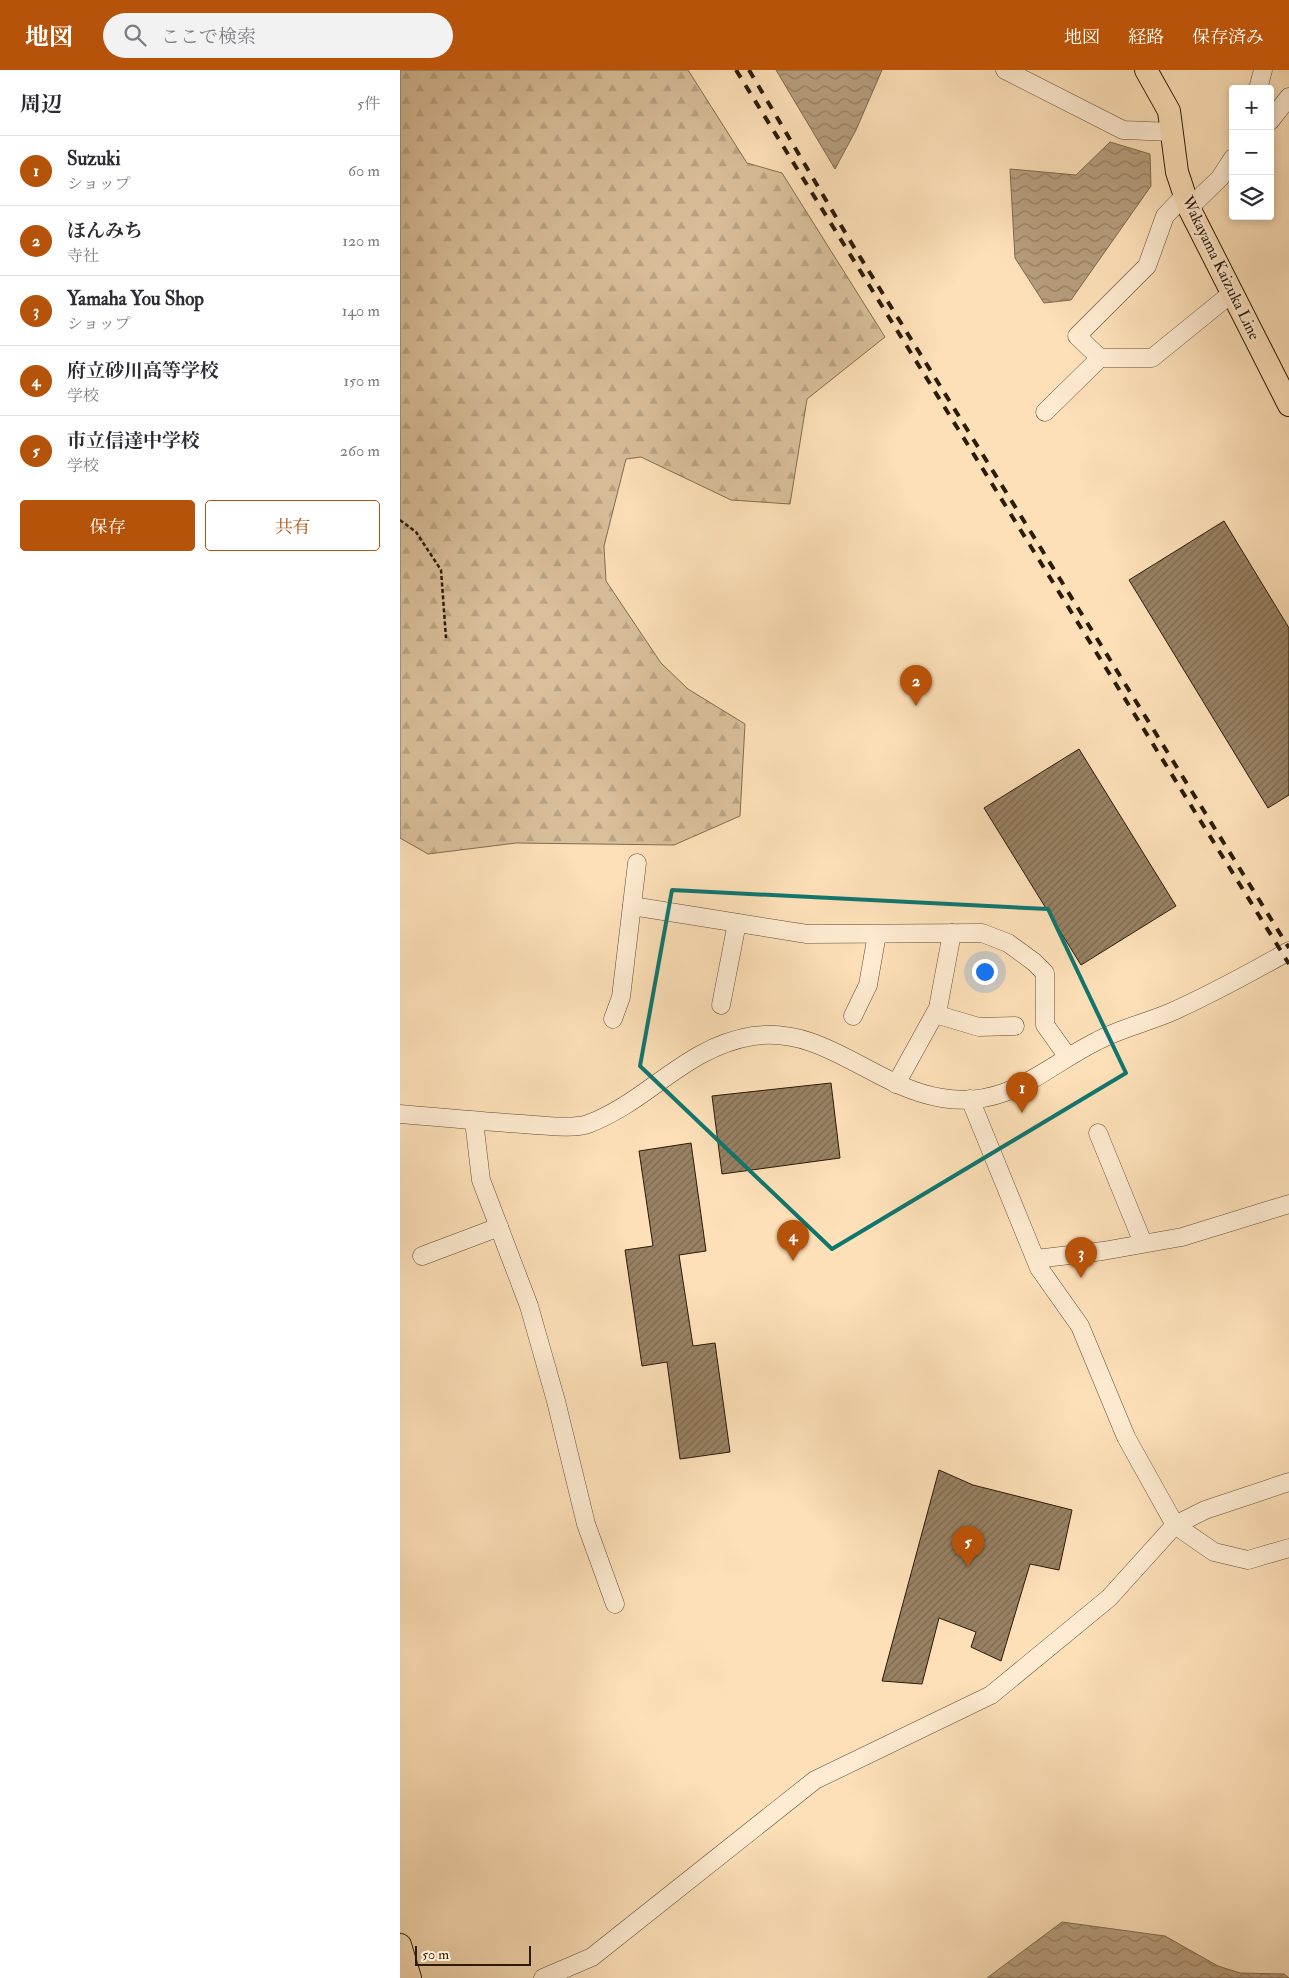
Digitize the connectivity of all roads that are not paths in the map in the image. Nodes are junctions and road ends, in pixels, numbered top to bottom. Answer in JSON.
{"nodes":[{"id":1,"x":1005,"y":70,"type":"edge"},
{"id":2,"x":1146,"y":70,"type":"edge"},
{"id":3,"x":1263,"y":70,"type":"edge"},
{"id":4,"x":1259,"y":85,"type":"edge"},
{"id":5,"x":1289,"y":96,"type":"edge"},
{"id":6,"x":1274,"y":116,"type":"edge"},
{"id":7,"x":1173,"y":132,"type":"junction"},
{"id":8,"x":1229,"y":164,"type":"edge"},
{"id":9,"x":1187,"y":202,"type":"junction"},
{"id":10,"x":1232,"y":293,"type":"junction"},
{"id":11,"x":1100,"y":358,"type":"junction"},
{"id":12,"x":1289,"y":405,"type":"edge"},
{"id":13,"x":1045,"y":412,"type":"dead end"},
{"id":14,"x":637,"y":863,"type":"dead end"},
{"id":15,"x":632,"y":906,"type":"junction"},
{"id":16,"x":737,"y":923,"type":"junction"},
{"id":17,"x":952,"y":933,"type":"junction"},
{"id":18,"x":877,"y":934,"type":"junction"},
{"id":19,"x":1289,"y":951,"type":"edge"},
{"id":20,"x":721,"y":1005,"type":"dead end"},
{"id":21,"x":935,"y":1014,"type":"junction"},
{"id":22,"x":853,"y":1016,"type":"dead end"},
{"id":23,"x":613,"y":1019,"type":"dead end"},
{"id":24,"x":1015,"y":1026,"type":"dead end"},
{"id":25,"x":1068,"y":1057,"type":"junction"},
{"id":26,"x":896,"y":1084,"type":"junction"},
{"id":27,"x":970,"y":1099,"type":"junction"},
{"id":28,"x":400,"y":1114,"type":"edge"},
{"id":29,"x":474,"y":1121,"type":"junction"},
{"id":30,"x":1098,"y":1133,"type":"dead end"},
{"id":31,"x":1289,"y":1204,"type":"edge"},
{"id":32,"x":499,"y":1227,"type":"junction"},
{"id":33,"x":1143,"y":1244,"type":"junction"},
{"id":34,"x":422,"y":1256,"type":"dead end"},
{"id":35,"x":1036,"y":1259,"type":"junction"},
{"id":36,"x":1289,"y":1482,"type":"edge"},
{"id":37,"x":1175,"y":1525,"type":"junction"},
{"id":38,"x":1289,"y":1548,"type":"edge"},
{"id":39,"x":615,"y":1604,"type":"dead end"},
{"id":40,"x":400,"y":1945,"type":"edge"},
{"id":41,"x":410,"y":1978,"type":"edge"},
{"id":42,"x":543,"y":1978,"type":"edge"}],
"edges":[{"from":1,"to":7,"type":"street"},
{"from":2,"to":7,"type":"main road","name":"Wakayama Kaizuka Line"},
{"from":3,"to":4,"type":"street"},
{"from":5,"to":6,"type":"street"},
{"from":7,"to":9,"type":"main road","name":"Wakayama Kaizuka Line"},
{"from":8,"to":9,"type":"street"},
{"from":9,"to":10,"type":"main road","name":"Wakayama Kaizuka Line"},
{"from":9,"to":11,"type":"street"},
{"from":10,"to":11,"type":"street"},
{"from":10,"to":12,"type":"main road","name":"Wakayama Kaizuka Line"},
{"from":11,"to":13,"type":"street"},
{"from":14,"to":15,"type":"street"},
{"from":15,"to":16,"type":"street"},
{"from":15,"to":23,"type":"street"},
{"from":16,"to":18,"type":"street"},
{"from":16,"to":20,"type":"street"},
{"from":17,"to":18,"type":"street"},
{"from":17,"to":21,"type":"street"},
{"from":17,"to":25,"type":"street"},
{"from":18,"to":22,"type":"street"},
{"from":19,"to":25,"type":"street"},
{"from":21,"to":24,"type":"street"},
{"from":21,"to":26,"type":"street"},
{"from":25,"to":27,"type":"street"},
{"from":26,"to":27,"type":"street"},
{"from":26,"to":29,"type":"street"},
{"from":27,"to":35,"type":"street"},
{"from":28,"to":29,"type":"street"},
{"from":29,"to":32,"type":"street"},
{"from":30,"to":33,"type":"street"},
{"from":31,"to":33,"type":"street"},
{"from":32,"to":34,"type":"street"},
{"from":32,"to":39,"type":"street"},
{"from":33,"to":35,"type":"street"},
{"from":35,"to":37,"type":"street"},
{"from":36,"to":37,"type":"street"},
{"from":37,"to":38,"type":"street"},
{"from":37,"to":42,"type":"street"},
{"from":40,"to":41,"type":"main road"}]}
